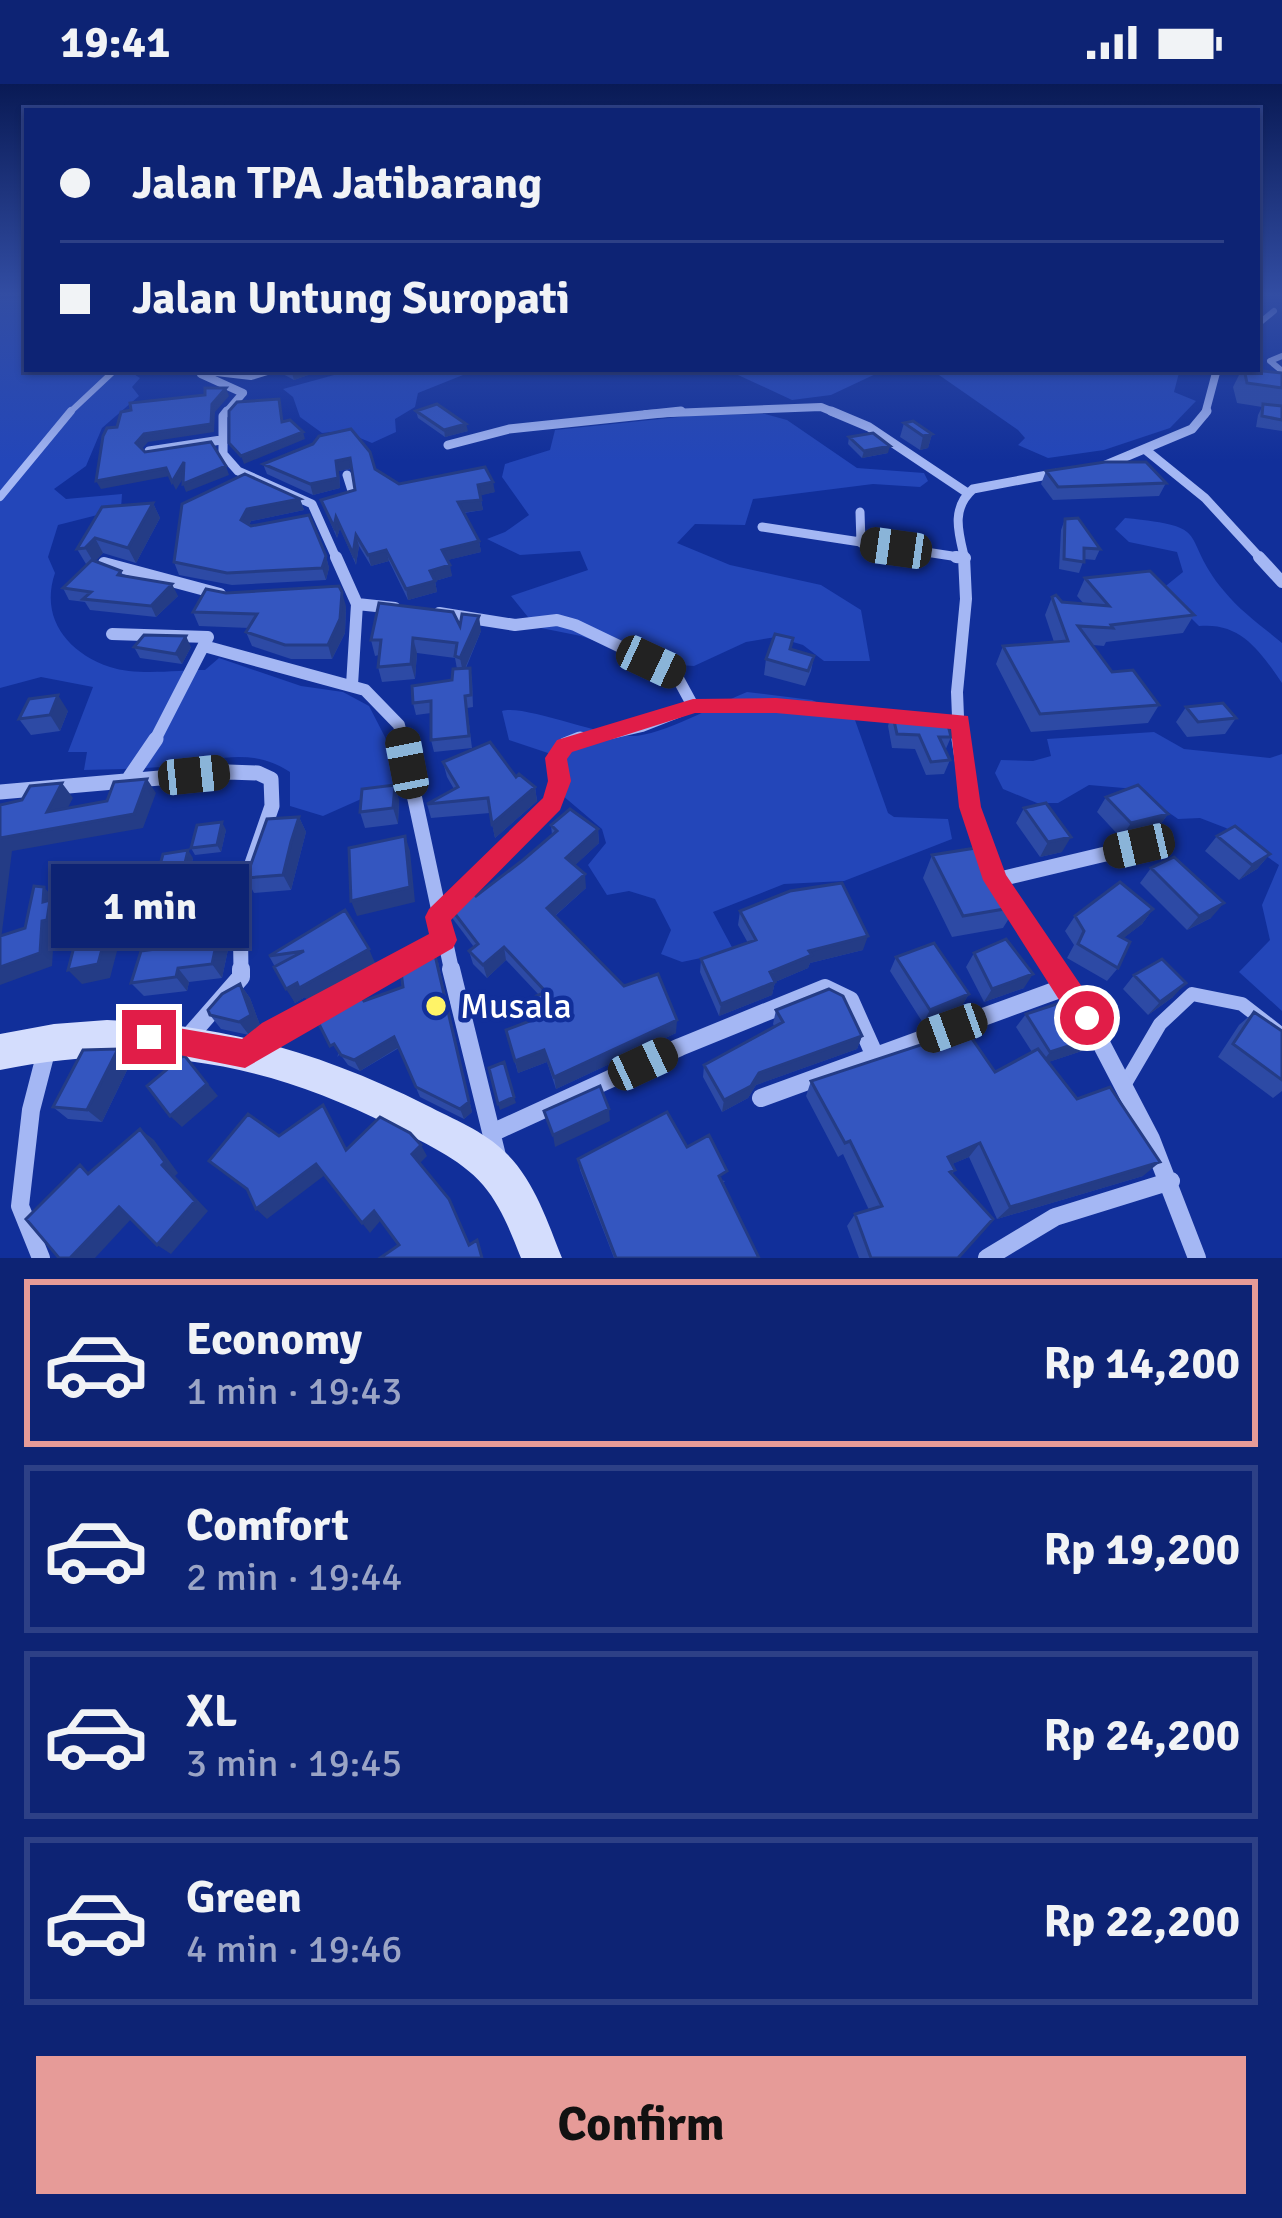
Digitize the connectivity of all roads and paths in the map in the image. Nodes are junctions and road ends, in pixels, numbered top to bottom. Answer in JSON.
{"nodes":[{"id":1,"x":1282,"y":356,"type":"edge"},
{"id":2,"x":1282,"y":371,"type":"edge"},
{"id":3,"x":114,"y":372,"type":"edge"},
{"id":4,"x":198,"y":372,"type":"edge"},
{"id":5,"x":207,"y":372,"type":"edge"},
{"id":6,"x":264,"y":372,"type":"edge"},
{"id":7,"x":1217,"y":372,"type":"edge"},
{"id":8,"x":221,"y":440,"type":"junction"},
{"id":9,"x":448,"y":446,"type":"dead end"},
{"id":10,"x":149,"y":451,"type":"edge"},
{"id":11,"x":1147,"y":451,"type":"junction"},
{"id":12,"x":262,"y":467,"type":"edge"},
{"id":13,"x":247,"y":475,"type":"junction"},
{"id":14,"x":347,"y":475,"type":"edge"},
{"id":15,"x":234,"y":483,"type":"edge"},
{"id":16,"x":966,"y":491,"type":"junction"},
{"id":17,"x":0,"y":497,"type":"edge"},
{"id":18,"x":315,"y":511,"type":"junction"},
{"id":19,"x":860,"y":512,"type":"dead end"},
{"id":20,"x":296,"y":521,"type":"edge"},
{"id":21,"x":762,"y":527,"type":"dead end"},
{"id":22,"x":861,"y":543,"type":"junction"},
{"id":23,"x":965,"y":558,"type":"junction"},
{"id":24,"x":104,"y":563,"type":"edge"},
{"id":25,"x":1280,"y":577,"type":"edge"},
{"id":26,"x":353,"y":590,"type":"junction"},
{"id":27,"x":334,"y":591,"type":"edge"},
{"id":28,"x":231,"y":596,"type":"edge"},
{"id":29,"x":357,"y":604,"type":"junction"},
{"id":30,"x":112,"y":634,"type":"dead end"},
{"id":31,"x":204,"y":646,"type":"junction"},
{"id":32,"x":352,"y":685,"type":"junction"},
{"id":33,"x":693,"y":706,"type":"junction"},
{"id":34,"x":920,"y":719,"type":"edge"},
{"id":35,"x":940,"y":720,"type":"edge"},
{"id":36,"x":960,"y":722,"type":"junction"},
{"id":37,"x":126,"y":783,"type":"junction"},
{"id":38,"x":0,"y":792,"type":"edge"},
{"id":39,"x":1139,"y":846,"type":"dead end"},
{"id":40,"x":996,"y":880,"type":"junction"},
{"id":41,"x":438,"y":917,"type":"junction"},
{"id":42,"x":444,"y":940,"type":"junction"},
{"id":43,"x":1068,"y":986,"type":"junction"},
{"id":44,"x":1282,"y":1035,"type":"edge"},
{"id":45,"x":49,"y":1040,"type":"junction"},
{"id":46,"x":184,"y":1042,"type":"junction"},
{"id":47,"x":0,"y":1052,"type":"edge"},
{"id":48,"x":245,"y":1054,"type":"junction"},
{"id":49,"x":875,"y":1056,"type":"junction"},
{"id":50,"x":1126,"y":1082,"type":"junction"},
{"id":51,"x":761,"y":1098,"type":"dead end"},
{"id":52,"x":494,"y":1132,"type":"junction"},
{"id":53,"x":499,"y":1172,"type":"junction"},
{"id":54,"x":1172,"y":1181,"type":"junction"},
{"id":55,"x":41,"y":1258,"type":"edge"},
{"id":56,"x":542,"y":1258,"type":"edge"},
{"id":57,"x":988,"y":1258,"type":"edge"},
{"id":58,"x":1197,"y":1258,"type":"edge"}],
"edges":[{"from":1,"to":2,"type":"lane"},
{"from":3,"to":17,"type":"lane"},
{"from":4,"to":8,"type":"street"},
{"from":5,"to":6,"type":"street"},
{"from":7,"to":11,"type":"street"},
{"from":8,"to":10,"type":"street"},
{"from":8,"to":13,"type":"street"},
{"from":9,"to":16,"type":"street"},
{"from":11,"to":16,"type":"street"},
{"from":11,"to":25,"type":"street"},
{"from":12,"to":13,"type":"street"},
{"from":13,"to":15,"type":"street"},
{"from":13,"to":18,"type":"street"},
{"from":14,"to":18,"type":"street"},
{"from":16,"to":23,"type":"street"},
{"from":18,"to":20,"type":"street"},
{"from":18,"to":26,"type":"street"},
{"from":19,"to":22,"type":"street"},
{"from":21,"to":22,"type":"street"},
{"from":22,"to":23,"type":"street"},
{"from":23,"to":36,"type":"street"},
{"from":24,"to":28,"type":"street"},
{"from":26,"to":27,"type":"street"},
{"from":26,"to":29,"type":"street"},
{"from":29,"to":32,"type":"street"},
{"from":29,"to":33,"type":"street"},
{"from":30,"to":31,"type":"street"},
{"from":31,"to":32,"type":"street"},
{"from":31,"to":37,"type":"street"},
{"from":32,"to":41,"type":"street"},
{"from":33,"to":34,"type":"street"},
{"from":33,"to":41,"type":"street"},
{"from":35,"to":36,"type":"street"},
{"from":36,"to":40,"type":"street"},
{"from":37,"to":38,"type":"street"},
{"from":37,"to":46,"type":"street"},
{"from":39,"to":40,"type":"street"},
{"from":40,"to":43,"type":"street"},
{"from":41,"to":42,"type":"street"},
{"from":42,"to":48,"type":"street"},
{"from":42,"to":52,"type":"street"},
{"from":43,"to":49,"type":"street"},
{"from":43,"to":50,"type":"street"},
{"from":44,"to":50,"type":"lane"},
{"from":45,"to":46,"type":"main road"},
{"from":45,"to":47,"type":"main road"},
{"from":45,"to":55,"type":"street"},
{"from":46,"to":48,"type":"main road"},
{"from":48,"to":53,"type":"main road"},
{"from":49,"to":51,"type":"street"},
{"from":49,"to":52,"type":"street"},
{"from":50,"to":54,"type":"street"},
{"from":52,"to":53,"type":"street"},
{"from":53,"to":56,"type":"main road"},
{"from":54,"to":57,"type":"street"},
{"from":54,"to":58,"type":"street"}]}
